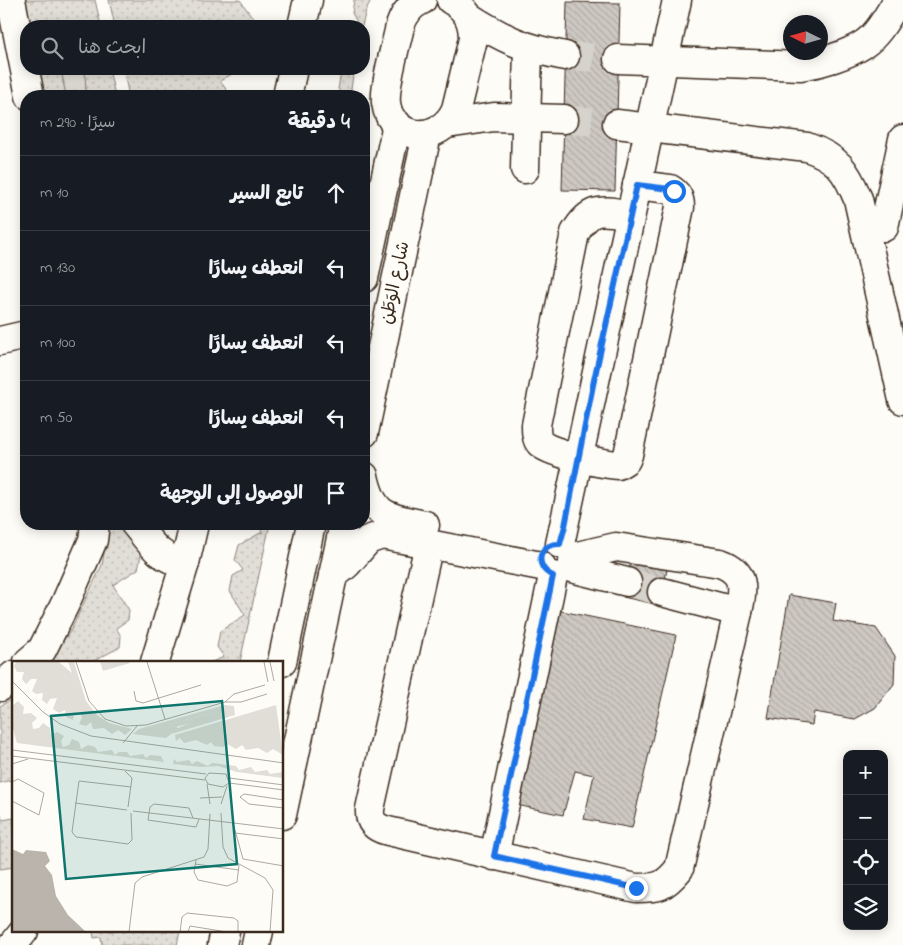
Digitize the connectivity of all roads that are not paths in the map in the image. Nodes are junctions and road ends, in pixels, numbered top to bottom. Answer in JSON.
{"nodes":[{"id":1,"x":11,"y":0,"type":"edge"},
{"id":2,"x":308,"y":0,"type":"edge"},
{"id":3,"x":422,"y":0,"type":"edge"},
{"id":4,"x":677,"y":0,"type":"edge"},
{"id":5,"x":682,"y":0,"type":"edge"},
{"id":6,"x":898,"y":0,"type":"edge"},
{"id":7,"x":459,"y":5,"type":"edge"},
{"id":8,"x":303,"y":20,"type":"edge"},
{"id":9,"x":20,"y":45,"type":"edge"},
{"id":10,"x":528,"y":48,"type":"junction"},
{"id":11,"x":565,"y":56,"type":"tunnel mouth"},
{"id":12,"x":618,"y":59,"type":"tunnel mouth"},
{"id":13,"x":663,"y":62,"type":"junction"},
{"id":14,"x":26,"y":75,"type":"edge"},
{"id":15,"x":292,"y":75,"type":"edge"},
{"id":16,"x":29,"y":90,"type":"edge"},
{"id":17,"x":288,"y":90,"type":"edge"},
{"id":18,"x":526,"y":117,"type":"junction"},
{"id":19,"x":564,"y":119,"type":"tunnel mouth"},
{"id":20,"x":396,"y":124,"type":"junction"},
{"id":21,"x":617,"y":124,"type":"tunnel mouth"},
{"id":22,"x":649,"y":127,"type":"junction"},
{"id":23,"x":437,"y":129,"type":"junction"},
{"id":24,"x":903,"y":139,"type":"edge"},
{"id":25,"x":525,"y":169,"type":"dead end"},
{"id":26,"x":637,"y":185,"type":"junction"},
{"id":27,"x":630,"y":215,"type":"junction"},
{"id":28,"x":884,"y":226,"type":"edge"},
{"id":29,"x":370,"y":249,"type":"edge"},
{"id":30,"x":20,"y":336,"type":"edge"},
{"id":31,"x":0,"y":340,"type":"edge"},
{"id":32,"x":903,"y":400,"type":"edge"},
{"id":33,"x":370,"y":407,"type":"edge"},
{"id":34,"x":578,"y":458,"type":"junction"},
{"id":35,"x":370,"y":498,"type":"edge"},
{"id":36,"x":95,"y":530,"type":"edge"},
{"id":37,"x":139,"y":530,"type":"edge"},
{"id":38,"x":193,"y":530,"type":"edge"},
{"id":39,"x":311,"y":530,"type":"edge"},
{"id":40,"x":343,"y":530,"type":"edge"},
{"id":41,"x":429,"y":544,"type":"junction"},
{"id":42,"x":557,"y":560,"type":"junction"},
{"id":43,"x":185,"y":564,"type":"junction"},
{"id":44,"x":333,"y":576,"type":"junction"},
{"id":45,"x":627,"y":582,"type":"tunnel mouth"},
{"id":46,"x":662,"y":592,"type":"tunnel mouth"},
{"id":47,"x":738,"y":612,"type":"junction"},
{"id":48,"x":29,"y":661,"type":"edge"},
{"id":49,"x":155,"y":661,"type":"edge"},
{"id":50,"x":282,"y":661,"type":"edge"},
{"id":51,"x":12,"y":677,"type":"edge"},
{"id":52,"x":0,"y":687,"type":"edge"},
{"id":53,"x":284,"y":806,"type":"edge"},
{"id":54,"x":494,"y":856,"type":"junction"},
{"id":55,"x":23,"y":932,"type":"edge"},
{"id":56,"x":225,"y":932,"type":"edge"},
{"id":57,"x":259,"y":932,"type":"edge"},
{"id":58,"x":13,"y":945,"type":"edge"},
{"id":59,"x":222,"y":945,"type":"edge"},
{"id":60,"x":256,"y":945,"type":"edge"}],
"edges":[{"from":1,"to":9,"type":"street"},
{"from":2,"to":8,"type":"street"},
{"from":3,"to":20,"type":"street"},
{"from":4,"to":5,"type":"street"},
{"from":4,"to":13,"type":"street"},
{"from":6,"to":13,"type":"street"},
{"from":7,"to":10,"type":"street"},
{"from":7,"to":23,"type":"street","name":"شارع الوَطَن"},
{"from":10,"to":11,"type":"street"},
{"from":10,"to":18,"type":"street"},
{"from":12,"to":13,"type":"street"},
{"from":13,"to":22,"type":"street"},
{"from":14,"to":16,"type":"street"},
{"from":15,"to":17,"type":"street"},
{"from":18,"to":19,"type":"street"},
{"from":18,"to":23,"type":"street"},
{"from":18,"to":25,"type":"street"},
{"from":20,"to":23,"type":"street"},
{"from":20,"to":29,"type":"street","name":"شارع الوَطَن"},
{"from":21,"to":22,"type":"street"},
{"from":22,"to":26,"type":"street"},
{"from":22,"to":28,"type":"street"},
{"from":23,"to":33,"type":"street","name":"شارع الوَطَن"},
{"from":24,"to":28,"type":"street"},
{"from":26,"to":27,"type":"street"},
{"from":26,"to":34,"type":"street"},
{"from":27,"to":34,"type":"street"},
{"from":27,"to":34,"type":"street"},
{"from":28,"to":32,"type":"street"},
{"from":30,"to":31,"type":"street"},
{"from":34,"to":42,"type":"street"},
{"from":35,"to":42,"type":"street"},
{"from":36,"to":48,"type":"street"},
{"from":37,"to":43,"type":"street"},
{"from":38,"to":43,"type":"street"},
{"from":39,"to":50,"type":"street"},
{"from":40,"to":44,"type":"street"},
{"from":41,"to":42,"type":"street"},
{"from":41,"to":44,"type":"street"},
{"from":41,"to":54,"type":"street"},
{"from":42,"to":45,"type":"street"},
{"from":42,"to":47,"type":"street"},
{"from":42,"to":54,"type":"street"},
{"from":43,"to":49,"type":"street"},
{"from":44,"to":53,"type":"street"},
{"from":46,"to":47,"type":"street"},
{"from":47,"to":54,"type":"street"},
{"from":51,"to":52,"type":"street"},
{"from":55,"to":58,"type":"street"},
{"from":56,"to":59,"type":"street"},
{"from":57,"to":60,"type":"street"}]}
